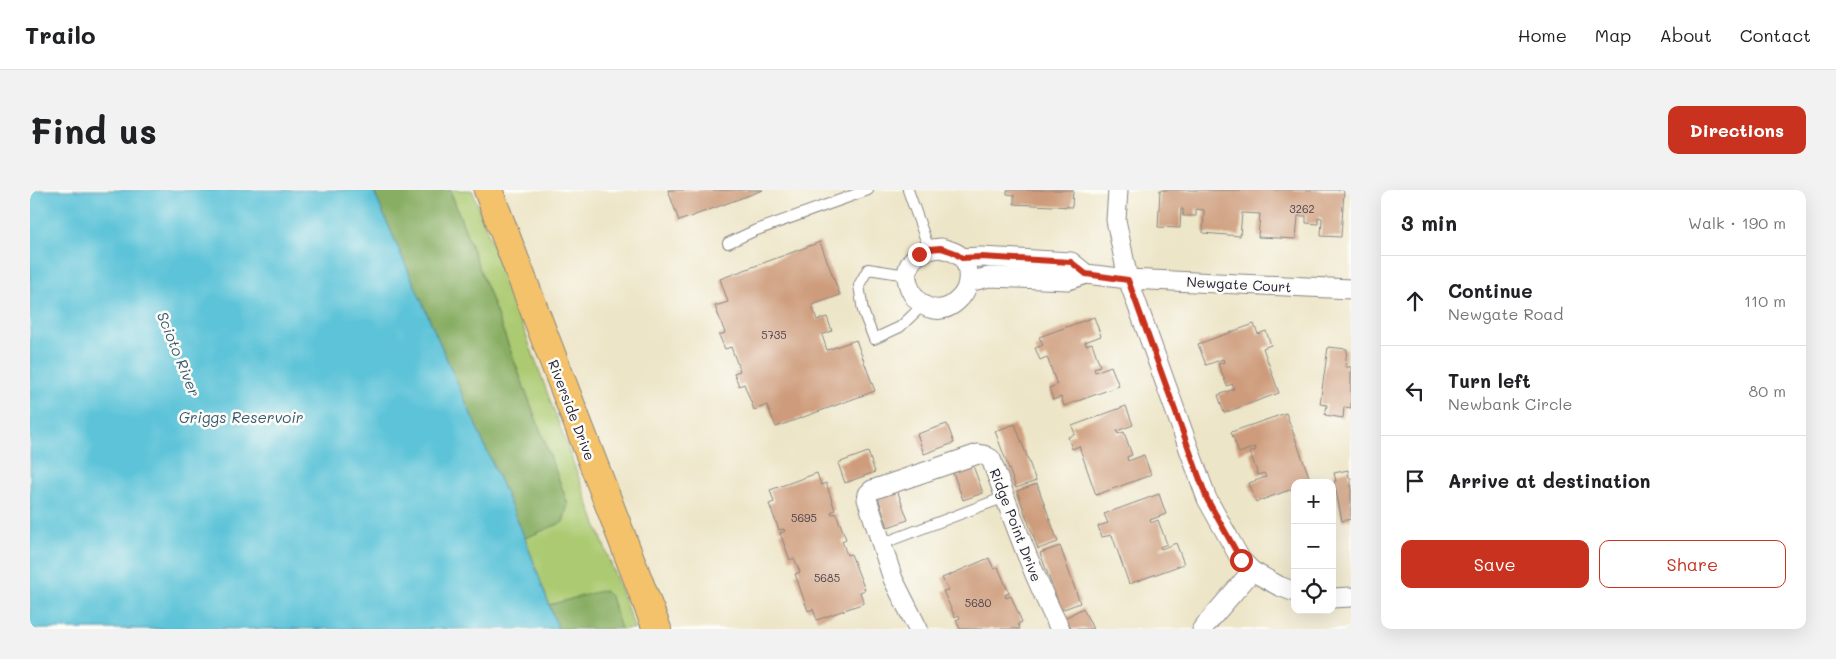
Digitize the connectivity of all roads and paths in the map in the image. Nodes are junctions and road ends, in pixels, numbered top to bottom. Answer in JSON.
{"nodes":[{"id":1,"x":488,"y":190,"type":"edge"},
{"id":2,"x":868,"y":190,"type":"edge"},
{"id":3,"x":908,"y":190,"type":"edge"},
{"id":4,"x":1118,"y":190,"type":"edge"},
{"id":5,"x":728,"y":242,"type":"dead end"},
{"id":6,"x":929,"y":249,"type":"junction"},
{"id":7,"x":962,"y":258,"type":"junction"},
{"id":8,"x":1086,"y":274,"type":"junction"},
{"id":9,"x":907,"y":275,"type":"junction"},
{"id":10,"x":1128,"y":280,"type":"junction"},
{"id":11,"x":968,"y":282,"type":"junction"},
{"id":12,"x":1351,"y":289,"type":"edge"},
{"id":13,"x":923,"y":305,"type":"junction"},
{"id":14,"x":1005,"y":497,"type":"junction"},
{"id":15,"x":881,"y":544,"type":"junction"},
{"id":16,"x":1252,"y":571,"type":"junction"},
{"id":17,"x":1291,"y":590,"type":"edge"},
{"id":18,"x":1351,"y":597,"type":"edge"},
{"id":19,"x":1336,"y":598,"type":"edge"},
{"id":20,"x":657,"y":629,"type":"edge"},
{"id":21,"x":918,"y":629,"type":"edge"},
{"id":22,"x":1060,"y":629,"type":"edge"},
{"id":23,"x":1202,"y":629,"type":"edge"}],
"edges":[{"from":1,"to":20,"type":"main road","name":"Riverside Drive"},
{"from":2,"to":5,"type":"lane"},
{"from":3,"to":6,"type":"lane"},
{"from":4,"to":10,"type":"street"},
{"from":6,"to":7,"type":"street"},
{"from":6,"to":9,"type":"street"},
{"from":7,"to":8,"type":"street"},
{"from":7,"to":11,"type":"street"},
{"from":8,"to":10,"type":"street","name":"Newgate Court"},
{"from":8,"to":11,"type":"street"},
{"from":9,"to":13,"type":"street"},
{"from":9,"to":13,"type":"lane"},
{"from":10,"to":12,"type":"street","name":"Newgate Court"},
{"from":10,"to":16,"type":"street"},
{"from":11,"to":13,"type":"street"},
{"from":14,"to":15,"type":"lane"},
{"from":14,"to":15,"type":"street","name":"Ridge Point Drive"},
{"from":14,"to":22,"type":"street","name":"Ridge Point Drive"},
{"from":15,"to":21,"type":"street"},
{"from":16,"to":17,"type":"street"},
{"from":16,"to":23,"type":"street"},
{"from":18,"to":19,"type":"street"}]}
